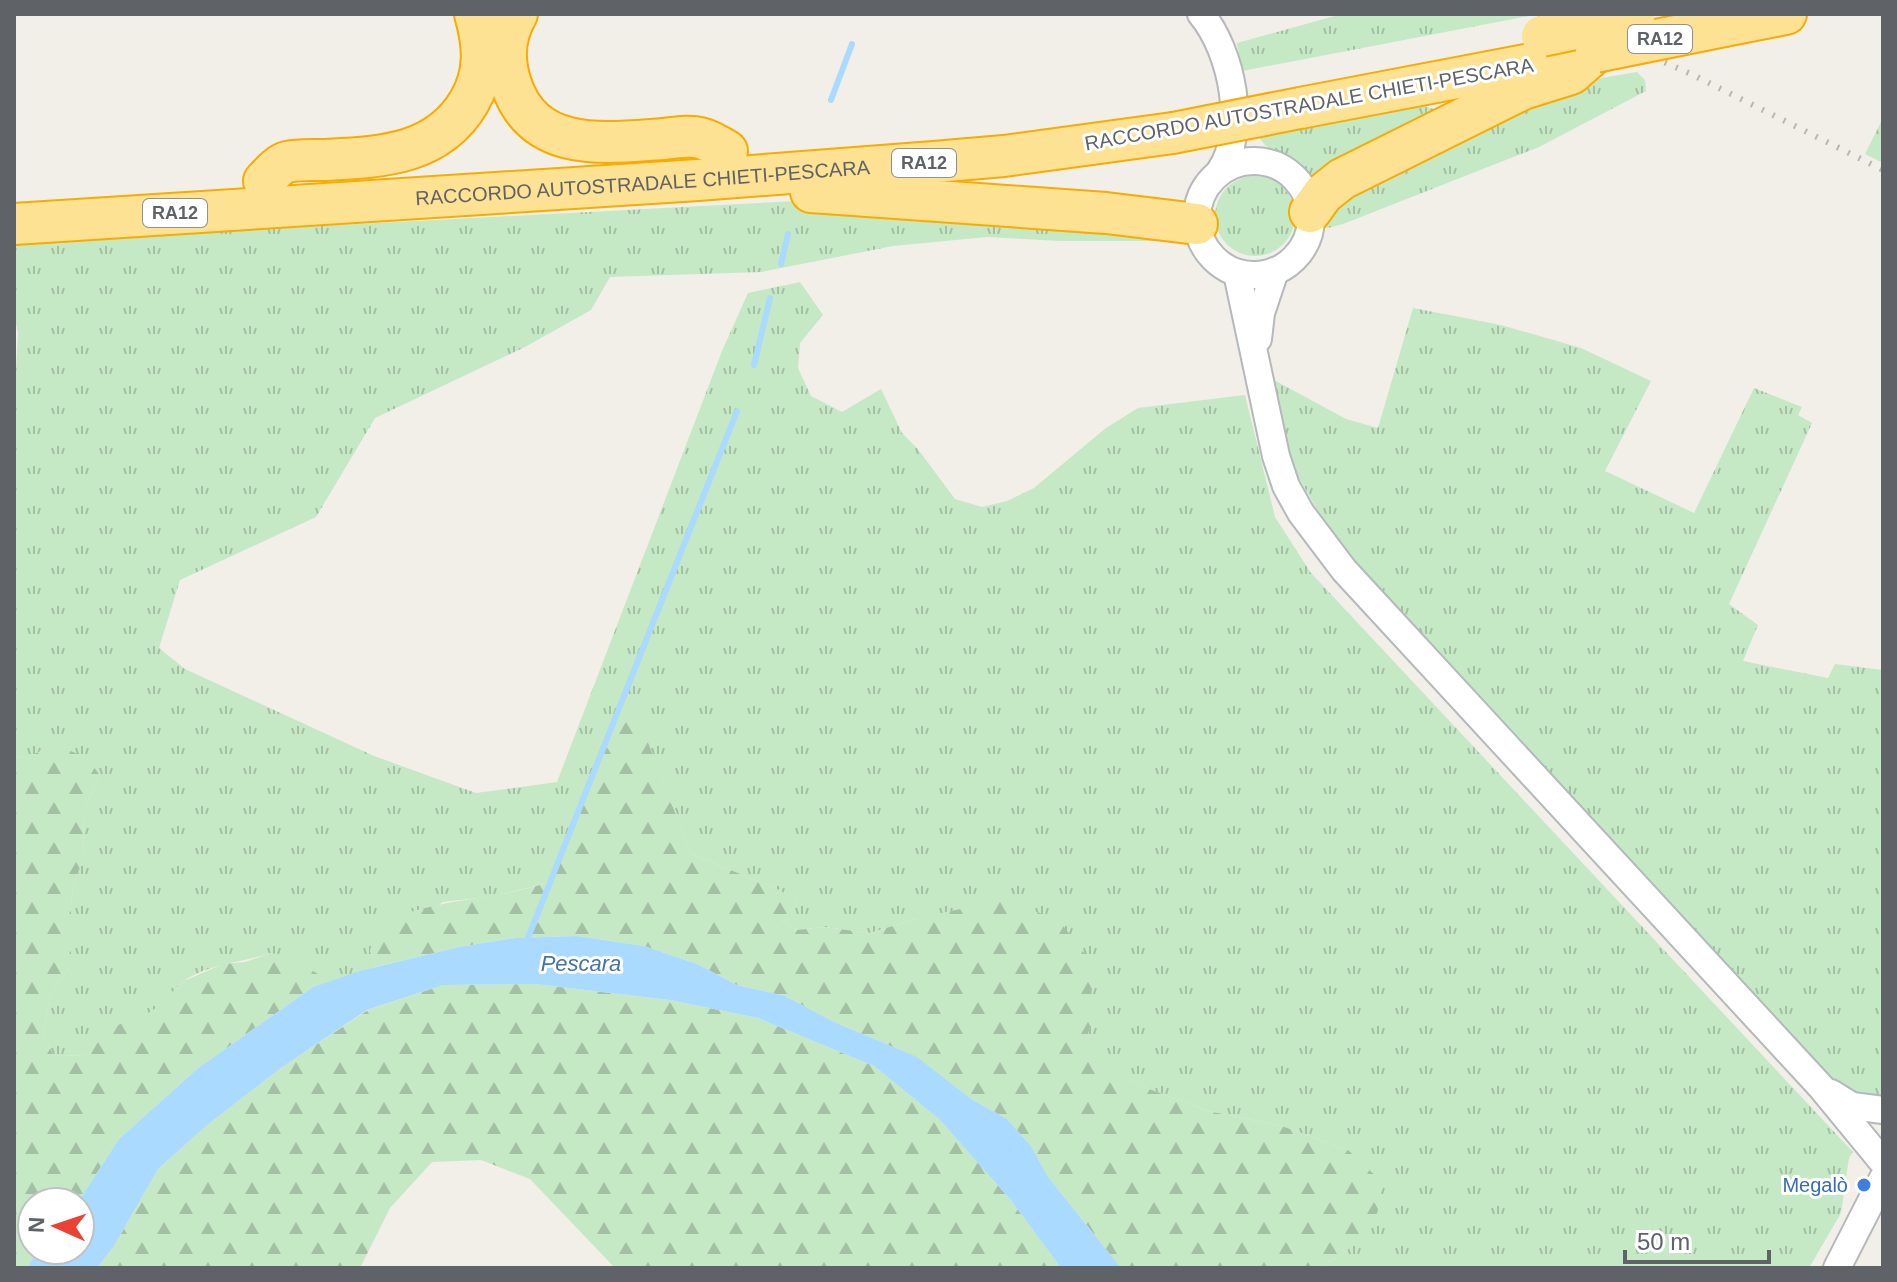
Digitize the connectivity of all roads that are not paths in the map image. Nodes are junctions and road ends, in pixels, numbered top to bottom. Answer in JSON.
{"nodes":[{"id":1,"x":475,"y":14,"type":"edge"},
{"id":2,"x":517,"y":14,"type":"edge"},
{"id":3,"x":1201,"y":14,"type":"edge"},
{"id":4,"x":1650,"y":14,"type":"edge"},
{"id":5,"x":1786,"y":14,"type":"edge"},
{"id":6,"x":1564,"y":56,"type":"junction"},
{"id":7,"x":1172,"y":119,"type":"junction"},
{"id":8,"x":1237,"y":121,"type":"junction"},
{"id":9,"x":727,"y":151,"type":"junction"},
{"id":10,"x":1267,"y":162,"type":"junction"},
{"id":11,"x":1220,"y":171,"type":"junction"},
{"id":12,"x":264,"y":181,"type":"junction"},
{"id":13,"x":674,"y":181,"type":"junction"},
{"id":14,"x":14,"y":197,"type":"edge"},
{"id":15,"x":1310,"y":212,"type":"junction"},
{"id":16,"x":14,"y":224,"type":"edge"},
{"id":17,"x":1197,"y":224,"type":"junction"},
{"id":18,"x":1275,"y":271,"type":"junction"},
{"id":19,"x":1237,"y":273,"type":"junction"},
{"id":20,"x":1256,"y":359,"type":"junction"},
{"id":21,"x":1821,"y":1087,"type":"junction"},
{"id":22,"x":1883,"y":1110,"type":"edge"},
{"id":23,"x":1882,"y":1160,"type":"edge"},
{"id":24,"x":1837,"y":1268,"type":"edge"}],
"edges":[{"from":1,"to":12,"type":"highway"},
{"from":2,"to":9,"type":"highway"},
{"from":3,"to":8,"type":"street"},
{"from":4,"to":6,"type":"highway","name":"RACCORDO AUTOSTRADALE CHIETI-PESCARA","number":"RA12","bridge":true},
{"from":5,"to":6,"type":"highway","name":"RACCORDO AUTOSTRADALE CHIETI-PESCARA","number":"RA12","bridge":true},
{"from":6,"to":7,"type":"highway","name":"RACCORDO AUTOSTRADALE CHIETI-PESCARA","number":"RA12","bridge":true},
{"from":6,"to":15,"type":"highway"},
{"from":7,"to":9,"type":"highway","name":"RACCORDO AUTOSTRADALE CHIETI-PESCARA","number":"RA12"},
{"from":7,"to":13,"type":"highway","name":"RACCORDO AUTOSTRADALE CHIETI-PESCARA","number":"RA12"},
{"from":8,"to":10,"type":"street"},
{"from":8,"to":11,"type":"street"},
{"from":9,"to":12,"type":"highway","name":"RACCORDO AUTOSTRADALE CHIETI-PESCARA","number":"RA12"},
{"from":10,"to":11,"type":"street"},
{"from":10,"to":15,"type":"street"},
{"from":11,"to":17,"type":"street"},
{"from":12,"to":14,"type":"highway","name":"RACCORDO AUTOSTRADALE CHIETI-PESCARA","number":"RA12"},
{"from":13,"to":16,"type":"highway","name":"RACCORDO AUTOSTRADALE CHIETI-PESCARA","number":"RA12"},
{"from":13,"to":17,"type":"highway"},
{"from":15,"to":18,"type":"street"},
{"from":17,"to":19,"type":"street"},
{"from":18,"to":19,"type":"street"},
{"from":18,"to":20,"type":"street"},
{"from":19,"to":20,"type":"street"},
{"from":20,"to":21,"type":"street"},
{"from":21,"to":22,"type":"street"},
{"from":21,"to":23,"type":"street"},
{"from":23,"to":24,"type":"street"}]}
